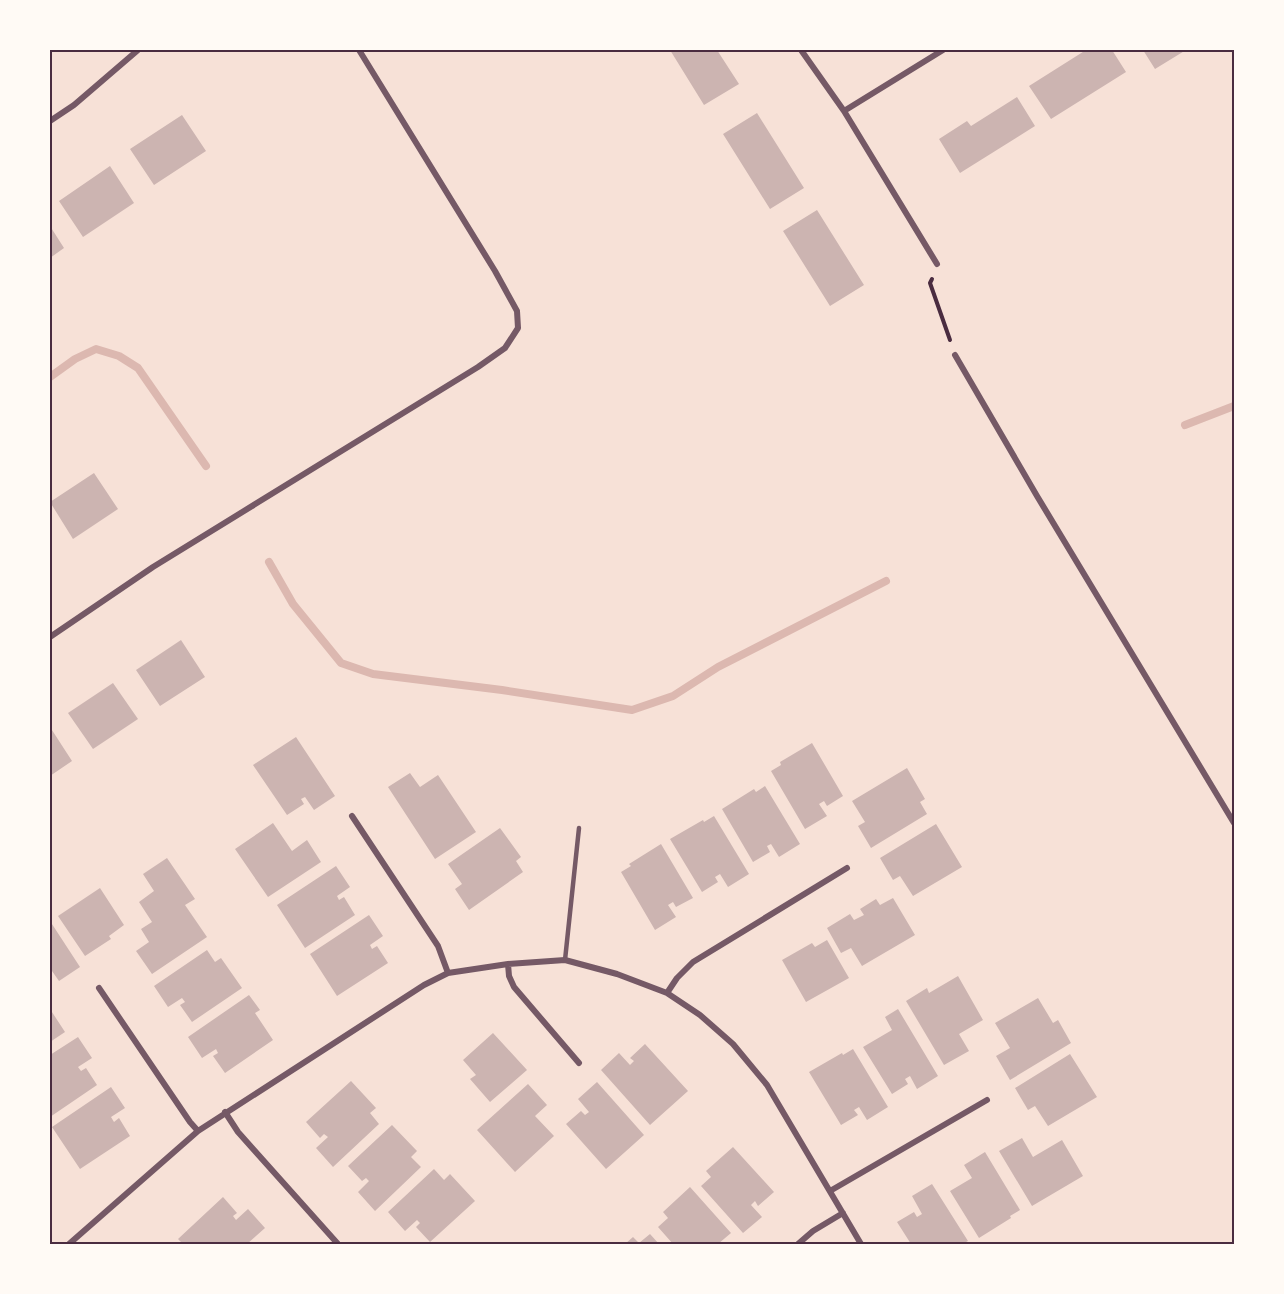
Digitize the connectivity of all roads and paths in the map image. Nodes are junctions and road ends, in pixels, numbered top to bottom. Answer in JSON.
{"nodes":[{"id":1,"x":138,"y":50,"type":"edge"},
{"id":2,"x":359,"y":50,"type":"edge"},
{"id":3,"x":801,"y":50,"type":"edge"},
{"id":4,"x":943,"y":50,"type":"edge"},
{"id":5,"x":844,"y":111,"type":"junction"},
{"id":6,"x":50,"y":121,"type":"edge"},
{"id":7,"x":936,"y":264,"type":"joint"},
{"id":8,"x":955,"y":355,"type":"joint"},
{"id":9,"x":50,"y":637,"type":"edge"},
{"id":10,"x":352,"y":816,"type":"dead end"},
{"id":11,"x":1234,"y":823,"type":"edge"},
{"id":12,"x":579,"y":828,"type":"dead end"},
{"id":13,"x":847,"y":868,"type":"dead end"},
{"id":14,"x":565,"y":960,"type":"junction"},
{"id":15,"x":508,"y":964,"type":"junction"},
{"id":16,"x":448,"y":973,"type":"junction"},
{"id":17,"x":99,"y":988,"type":"dead end"},
{"id":18,"x":667,"y":993,"type":"junction"},
{"id":19,"x":579,"y":1063,"type":"dead end"},
{"id":20,"x":987,"y":1100,"type":"dead end"},
{"id":21,"x":225,"y":1112,"type":"junction"},
{"id":22,"x":198,"y":1131,"type":"junction"},
{"id":23,"x":830,"y":1191,"type":"junction"},
{"id":24,"x":843,"y":1213,"type":"junction"},
{"id":25,"x":69,"y":1245,"type":"edge"},
{"id":26,"x":338,"y":1245,"type":"edge"},
{"id":27,"x":798,"y":1245,"type":"edge"},
{"id":28,"x":861,"y":1245,"type":"edge"}],
"edges":[{"from":1,"to":6,"type":"street"},
{"from":2,"to":9,"type":"street"},
{"from":3,"to":5,"type":"street"},
{"from":4,"to":5,"type":"street"},
{"from":5,"to":7,"type":"street"},
{"from":7,"to":8,"type":"path"},
{"from":8,"to":11,"type":"street"},
{"from":10,"to":16,"type":"street"},
{"from":12,"to":14,"type":"lane"},
{"from":13,"to":18,"type":"street"},
{"from":14,"to":15,"type":"street"},
{"from":14,"to":18,"type":"street"},
{"from":15,"to":16,"type":"street"},
{"from":15,"to":19,"type":"street"},
{"from":16,"to":21,"type":"street"},
{"from":17,"to":22,"type":"street"},
{"from":18,"to":23,"type":"street"},
{"from":20,"to":23,"type":"street"},
{"from":21,"to":22,"type":"street"},
{"from":21,"to":26,"type":"street"},
{"from":22,"to":25,"type":"street"},
{"from":23,"to":24,"type":"street"},
{"from":24,"to":27,"type":"street"},
{"from":24,"to":28,"type":"street"}]}
